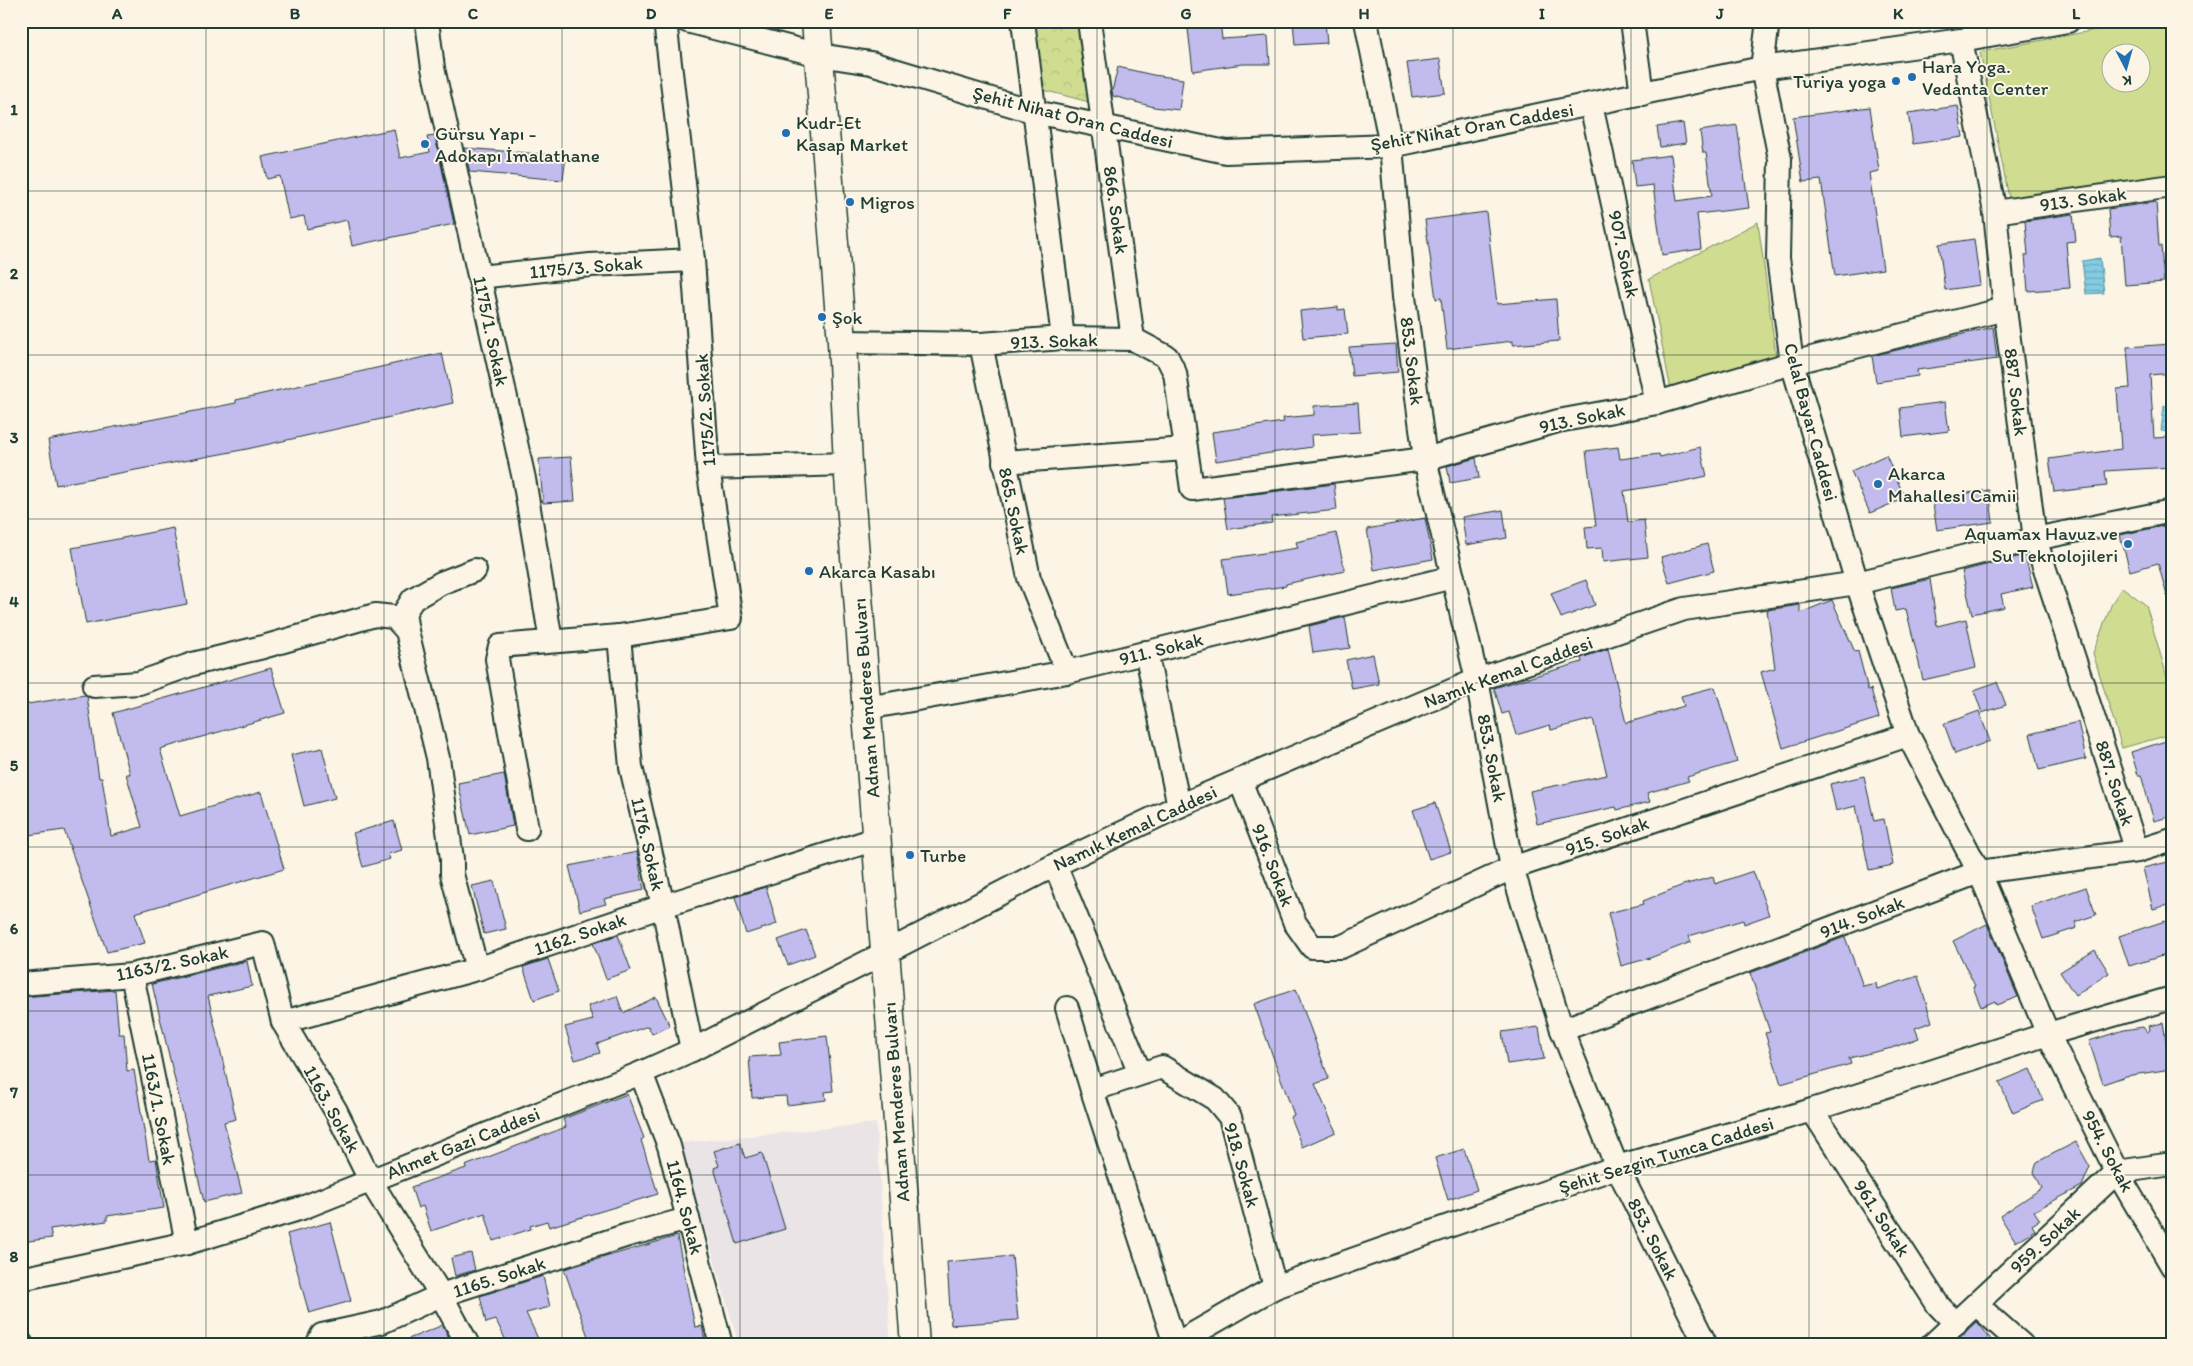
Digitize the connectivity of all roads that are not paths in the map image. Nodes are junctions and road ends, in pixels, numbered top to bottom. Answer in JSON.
{"nodes":[{"id":1,"x":427,"y":21,"type":"edge"},
{"id":2,"x":665,"y":21,"type":"edge"},
{"id":3,"x":687,"y":21,"type":"edge"},
{"id":4,"x":816,"y":21,"type":"edge"},
{"id":5,"x":1023,"y":21,"type":"edge"},
{"id":6,"x":1089,"y":21,"type":"edge"},
{"id":7,"x":1366,"y":21,"type":"edge"},
{"id":8,"x":1632,"y":21,"type":"edge"},
{"id":9,"x":1768,"y":21,"type":"edge"},
{"id":10,"x":2068,"y":21,"type":"edge"},
{"id":11,"x":1961,"y":40,"type":"junction"},
{"id":12,"x":819,"y":55,"type":"junction"},
{"id":13,"x":1762,"y":68,"type":"junction"},
{"id":14,"x":1642,"y":94,"type":"junction"},
{"id":15,"x":1591,"y":105,"type":"junction"},
{"id":16,"x":1035,"y":112,"type":"junction"},
{"id":17,"x":1105,"y":128,"type":"junction"},
{"id":18,"x":1390,"y":146,"type":"junction"},
{"id":19,"x":2172,"y":186,"type":"edge"},
{"id":20,"x":1995,"y":212,"type":"junction"},
{"id":21,"x":693,"y":260,"type":"junction"},
{"id":22,"x":479,"y":277,"type":"junction"},
{"id":23,"x":2005,"y":309,"type":"junction"},
{"id":24,"x":1063,"y":338,"type":"junction"},
{"id":25,"x":1133,"y":339,"type":"junction"},
{"id":26,"x":842,"y":342,"type":"junction"},
{"id":27,"x":981,"y":344,"type":"junction"},
{"id":28,"x":1792,"y":363,"type":"junction"},
{"id":29,"x":1657,"y":403,"type":"junction"},
{"id":30,"x":1186,"y":448,"type":"junction"},
{"id":31,"x":1425,"y":459,"type":"junction"},
{"id":32,"x":1004,"y":462,"type":"junction"},
{"id":33,"x":848,"y":464,"type":"junction"},
{"id":34,"x":708,"y":468,"type":"junction"},
{"id":35,"x":2172,"y":511,"type":"edge"},
{"id":36,"x":2035,"y":539,"type":"junction"},
{"id":37,"x":475,"y":570,"type":"dead end"},
{"id":38,"x":1453,"y":577,"type":"junction"},
{"id":39,"x":1857,"y":583,"type":"junction"},
{"id":40,"x":407,"y":631,"type":"junction"},
{"id":41,"x":619,"y":636,"type":"junction"},
{"id":42,"x":551,"y":641,"type":"junction"},
{"id":43,"x":1146,"y":652,"type":"junction"},
{"id":44,"x":1067,"y":672,"type":"junction"},
{"id":45,"x":1477,"y":680,"type":"junction"},
{"id":46,"x":94,"y":686,"type":"dead end"},
{"id":47,"x":867,"y":708,"type":"junction"},
{"id":48,"x":1908,"y":736,"type":"junction"},
{"id":49,"x":1240,"y":780,"type":"junction"},
{"id":50,"x":1179,"y":806,"type":"junction"},
{"id":51,"x":527,"y":829,"type":"dead end"},
{"id":52,"x":876,"y":839,"type":"junction"},
{"id":53,"x":2172,"y":840,"type":"edge"},
{"id":54,"x":2137,"y":851,"type":"junction"},
{"id":55,"x":1055,"y":865,"type":"junction"},
{"id":56,"x":1512,"y":868,"type":"junction"},
{"id":57,"x":1979,"y":872,"type":"junction"},
{"id":58,"x":662,"y":906,"type":"junction"},
{"id":59,"x":263,"y":943,"type":"joint"},
{"id":60,"x":1312,"y":947,"type":"joint"},
{"id":61,"x":885,"y":953,"type":"junction"},
{"id":62,"x":477,"y":969,"type":"junction"},
{"id":63,"x":132,"y":975,"type":"junction"},
{"id":64,"x":21,"y":984,"type":"edge"},
{"id":65,"x":2172,"y":998,"type":"edge"},
{"id":66,"x":1067,"y":1008,"type":"dead end"},
{"id":67,"x":283,"y":1022,"type":"junction"},
{"id":68,"x":1562,"y":1030,"type":"junction"},
{"id":69,"x":2048,"y":1034,"type":"junction"},
{"id":70,"x":692,"y":1050,"type":"junction"},
{"id":71,"x":641,"y":1073,"type":"junction"},
{"id":72,"x":1140,"y":1073,"type":"junction"},
{"id":73,"x":1092,"y":1090,"type":"junction"},
{"id":74,"x":1812,"y":1110,"type":"junction"},
{"id":75,"x":2172,"y":1164,"type":"edge"},
{"id":76,"x":1617,"y":1167,"type":"junction"},
{"id":77,"x":2117,"y":1172,"type":"junction"},
{"id":78,"x":370,"y":1180,"type":"junction"},
{"id":79,"x":688,"y":1219,"type":"junction"},
{"id":80,"x":187,"y":1243,"type":"junction"},
{"id":81,"x":2172,"y":1266,"type":"edge"},
{"id":82,"x":21,"y":1279,"type":"edge"},
{"id":83,"x":1275,"y":1287,"type":"junction"},
{"id":84,"x":441,"y":1295,"type":"junction"},
{"id":85,"x":1977,"y":1305,"type":"junction"},
{"id":86,"x":1956,"y":1324,"type":"junction"},
{"id":87,"x":1174,"y":1344,"type":"edge"},
{"id":88,"x":317,"y":1345,"type":"edge"},
{"id":89,"x":468,"y":1345,"type":"edge"},
{"id":90,"x":721,"y":1345,"type":"edge"},
{"id":91,"x":915,"y":1345,"type":"edge"},
{"id":92,"x":1706,"y":1345,"type":"edge"},
{"id":93,"x":1932,"y":1345,"type":"edge"},
{"id":94,"x":2022,"y":1345,"type":"edge"}],
"edges":[{"from":1,"to":22,"type":"street","name":"1175/1. Sokak"},
{"from":2,"to":21,"type":"street","name":"1175/2. Sokak"},
{"from":3,"to":12,"type":"street","name":"Şehit Nihat Oran Caddesi"},
{"from":4,"to":12,"type":"main road","name":"Adnan Menderes Bulvarı"},
{"from":5,"to":16,"type":"street"},
{"from":6,"to":17,"type":"street","name":"866. Sokak"},
{"from":7,"to":18,"type":"street","name":"853. Sokak"},
{"from":8,"to":14,"type":"street"},
{"from":9,"to":13,"type":"street","name":"Celal Bayar Caddesi"},
{"from":10,"to":11,"type":"street","name":"Şehit Nihat Oran Caddesi"},
{"from":11,"to":13,"type":"street","name":"Şehit Nihat Oran Caddesi"},
{"from":11,"to":20,"type":"street","name":"887. Sokak"},
{"from":12,"to":16,"type":"street","name":"Şehit Nihat Oran Caddesi"},
{"from":12,"to":26,"type":"main road","name":"Adnan Menderes Bulvarı"},
{"from":13,"to":14,"type":"street","name":"Şehit Nihat Oran Caddesi"},
{"from":13,"to":28,"type":"street","name":"Celal Bayar Caddesi"},
{"from":14,"to":15,"type":"street","name":"Şehit Nihat Oran Caddesi"},
{"from":15,"to":18,"type":"street","name":"Şehit Nihat Oran Caddesi"},
{"from":15,"to":29,"type":"street","name":"907. Sokak"},
{"from":16,"to":17,"type":"street","name":"Şehit Nihat Oran Caddesi"},
{"from":16,"to":24,"type":"street"},
{"from":17,"to":18,"type":"street","name":"Şehit Nihat Oran Caddesi"},
{"from":17,"to":25,"type":"street","name":"866. Sokak"},
{"from":18,"to":31,"type":"street","name":"853. Sokak"},
{"from":19,"to":20,"type":"street","name":"913. Sokak"},
{"from":20,"to":23,"type":"street","name":"887. Sokak"},
{"from":21,"to":22,"type":"street","name":"1175/3. Sokak"},
{"from":21,"to":34,"type":"street","name":"1175/2. Sokak"},
{"from":22,"to":42,"type":"street","name":"1175/1. Sokak"},
{"from":23,"to":28,"type":"street","name":"913. Sokak"},
{"from":23,"to":36,"type":"street","name":"887. Sokak"},
{"from":24,"to":25,"type":"street","name":"913. Sokak"},
{"from":24,"to":27,"type":"street","name":"913. Sokak"},
{"from":25,"to":30,"type":"street","name":"913. Sokak"},
{"from":26,"to":27,"type":"street","name":"913. Sokak"},
{"from":26,"to":33,"type":"main road","name":"Adnan Menderes Bulvarı"},
{"from":27,"to":32,"type":"street","name":"865. Sokak"},
{"from":28,"to":29,"type":"street","name":"913. Sokak"},
{"from":28,"to":39,"type":"street","name":"Celal Bayar Caddesi"},
{"from":29,"to":31,"type":"street","name":"913. Sokak"},
{"from":30,"to":31,"type":"street","name":"913. Sokak"},
{"from":30,"to":32,"type":"street"},
{"from":31,"to":38,"type":"street","name":"853. Sokak"},
{"from":32,"to":44,"type":"street","name":"865. Sokak"},
{"from":33,"to":34,"type":"street"},
{"from":33,"to":47,"type":"main road","name":"Adnan Menderes Bulvarı"},
{"from":34,"to":41,"type":"street","name":"1175/2. Sokak"},
{"from":35,"to":36,"type":"street","name":"Namık Kemal Caddesi"},
{"from":36,"to":39,"type":"street","name":"Namık Kemal Caddesi"},
{"from":36,"to":54,"type":"street","name":"887. Sokak"},
{"from":37,"to":40,"type":"street"},
{"from":38,"to":43,"type":"street","name":"911. Sokak"},
{"from":38,"to":45,"type":"street","name":"853. Sokak"},
{"from":39,"to":45,"type":"street","name":"Namık Kemal Caddesi"},
{"from":39,"to":48,"type":"street","name":"Celal Bayar Caddesi"},
{"from":40,"to":46,"type":"street"},
{"from":40,"to":62,"type":"street"},
{"from":41,"to":42,"type":"street","name":"1175/2. Sokak"},
{"from":41,"to":58,"type":"street","name":"1176. Sokak"},
{"from":42,"to":51,"type":"street","name":"1175/2. Sokak"},
{"from":43,"to":44,"type":"street","name":"911. Sokak"},
{"from":43,"to":50,"type":"street"},
{"from":44,"to":47,"type":"street","name":"911. Sokak"},
{"from":45,"to":49,"type":"street","name":"Namık Kemal Caddesi"},
{"from":45,"to":56,"type":"street","name":"853. Sokak"},
{"from":47,"to":52,"type":"main road","name":"Adnan Menderes Bulvarı"},
{"from":48,"to":56,"type":"street","name":"915. Sokak"},
{"from":48,"to":57,"type":"street","name":"Celal Bayar Caddesi"},
{"from":49,"to":50,"type":"street","name":"Namık Kemal Caddesi"},
{"from":49,"to":60,"type":"street","name":"916. Sokak"},
{"from":50,"to":55,"type":"street","name":"Namık Kemal Caddesi"},
{"from":52,"to":58,"type":"street","name":"1162. Sokak"},
{"from":52,"to":61,"type":"main road","name":"Adnan Menderes Bulvarı"},
{"from":53,"to":54,"type":"street","name":"914. Sokak"},
{"from":54,"to":57,"type":"street","name":"914. Sokak"},
{"from":55,"to":61,"type":"street","name":"Namık Kemal Caddesi"},
{"from":55,"to":72,"type":"street"},
{"from":56,"to":60,"type":"street","name":"915. Sokak"},
{"from":56,"to":68,"type":"street","name":"853. Sokak"},
{"from":57,"to":68,"type":"street","name":"914. Sokak"},
{"from":57,"to":69,"type":"street","name":"954. Sokak"},
{"from":58,"to":62,"type":"street","name":"1162. Sokak"},
{"from":58,"to":70,"type":"street","name":"1176. Sokak"},
{"from":59,"to":63,"type":"street","name":"1163/2. Sokak"},
{"from":59,"to":67,"type":"street","name":"1163. Sokak"},
{"from":61,"to":70,"type":"street","name":"Ahmet Gazi Caddesi"},
{"from":61,"to":91,"type":"main road","name":"Adnan Menderes Bulvarı"},
{"from":62,"to":67,"type":"street","name":"1162. Sokak"},
{"from":63,"to":64,"type":"street","name":"1163/2. Sokak"},
{"from":63,"to":80,"type":"street","name":"1163/1. Sokak"},
{"from":65,"to":69,"type":"street","name":"Şehit Sezgin Tunca Caddesi"},
{"from":66,"to":73,"type":"street"},
{"from":67,"to":78,"type":"street","name":"1163. Sokak"},
{"from":68,"to":76,"type":"street","name":"853. Sokak"},
{"from":69,"to":74,"type":"street","name":"Şehit Sezgin Tunca Caddesi"},
{"from":69,"to":77,"type":"street","name":"954. Sokak"},
{"from":70,"to":71,"type":"street","name":"Ahmet Gazi Caddesi"},
{"from":71,"to":78,"type":"street","name":"Ahmet Gazi Caddesi"},
{"from":71,"to":79,"type":"street","name":"1164. Sokak"},
{"from":72,"to":73,"type":"street","name":"918. Sokak"},
{"from":72,"to":83,"type":"street","name":"918. Sokak"},
{"from":73,"to":87,"type":"street"},
{"from":74,"to":76,"type":"street","name":"Şehit Sezgin Tunca Caddesi"},
{"from":74,"to":86,"type":"street","name":"961. Sokak"},
{"from":75,"to":77,"type":"street"},
{"from":76,"to":83,"type":"street","name":"Şehit Sezgin Tunca Caddesi"},
{"from":76,"to":92,"type":"street","name":"853. Sokak"},
{"from":77,"to":81,"type":"street","name":"954. Sokak"},
{"from":77,"to":85,"type":"street","name":"959. Sokak"},
{"from":78,"to":80,"type":"street","name":"Ahmet Gazi Caddesi"},
{"from":78,"to":84,"type":"street","name":"1163. Sokak"},
{"from":79,"to":84,"type":"street","name":"1165. Sokak"},
{"from":79,"to":90,"type":"street","name":"1164. Sokak"},
{"from":80,"to":82,"type":"street","name":"Ahmet Gazi Caddesi"},
{"from":83,"to":87,"type":"street","name":"Şehit Sezgin Tunca Caddesi"},
{"from":84,"to":88,"type":"street","name":"1165. Sokak"},
{"from":84,"to":89,"type":"street","name":"1163. Sokak"},
{"from":85,"to":86,"type":"street","name":"959. Sokak"},
{"from":85,"to":94,"type":"street"},
{"from":86,"to":93,"type":"street","name":"959. Sokak"}]}
